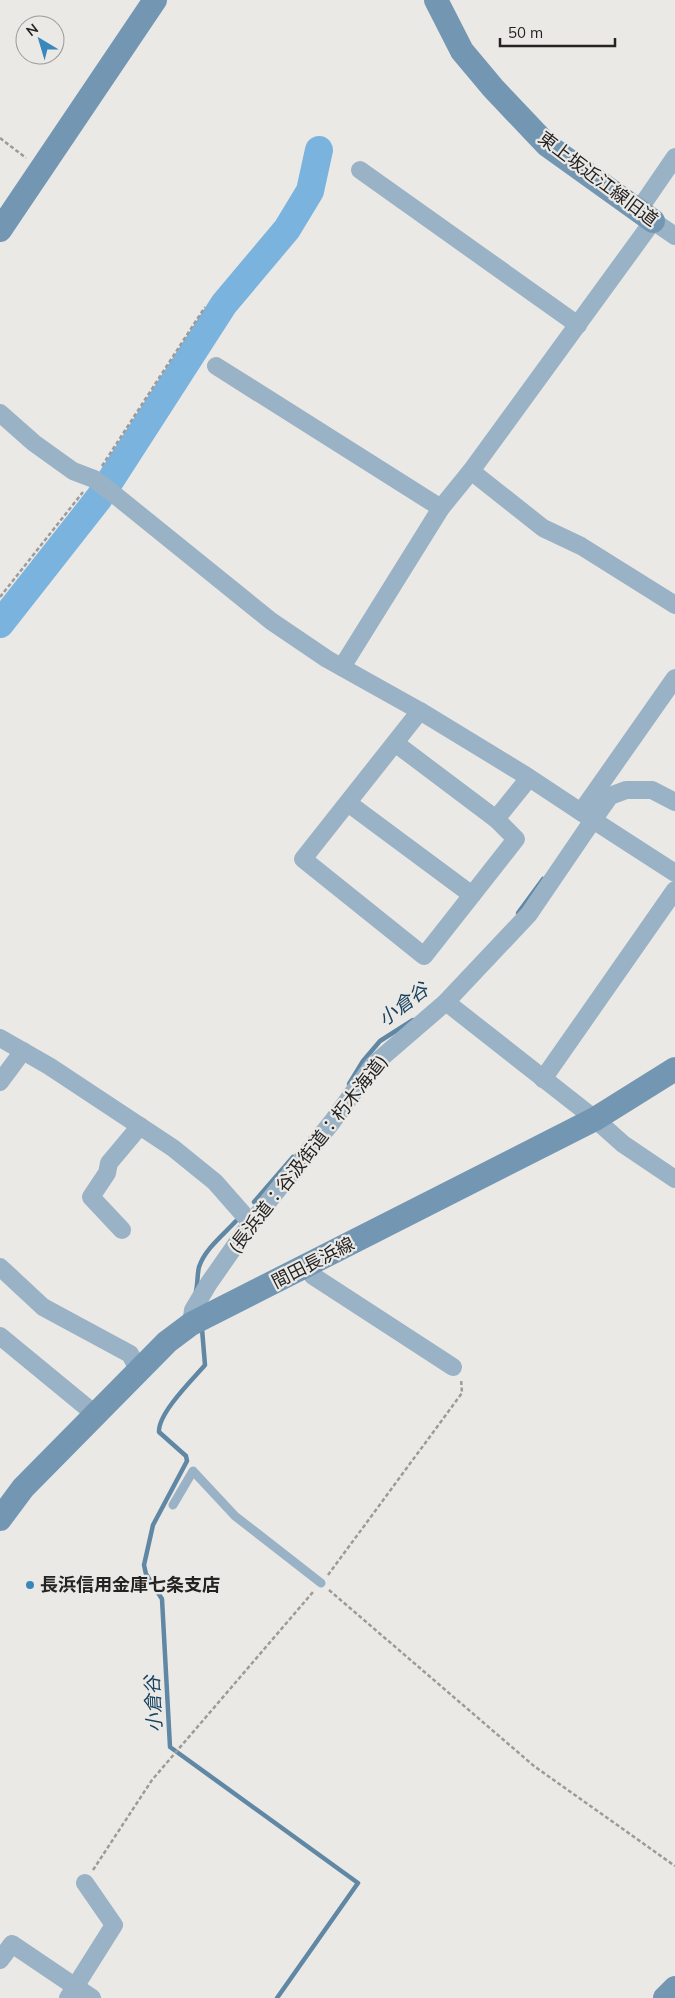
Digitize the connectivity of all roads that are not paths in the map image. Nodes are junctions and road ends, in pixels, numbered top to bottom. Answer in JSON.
{"nodes":[{"id":1,"x":156,"y":0,"type":"edge"},
{"id":2,"x":436,"y":0,"type":"edge"},
{"id":3,"x":675,"y":157,"type":"edge"},
{"id":4,"x":360,"y":170,"type":"dead end"},
{"id":5,"x":646,"y":216,"type":"junction"},
{"id":6,"x":0,"y":230,"type":"edge"},
{"id":7,"x":675,"y":236,"type":"edge"},
{"id":8,"x":578,"y":325,"type":"junction"},
{"id":9,"x":216,"y":366,"type":"dead end"},
{"id":10,"x":0,"y":413,"type":"edge"},
{"id":11,"x":471,"y":471,"type":"junction"},
{"id":12,"x":441,"y":508,"type":"junction"},
{"id":13,"x":675,"y":605,"type":"edge"},
{"id":14,"x":342,"y":667,"type":"junction"},
{"id":15,"x":675,"y":678,"type":"edge"},
{"id":16,"x":420,"y":711,"type":"junction"},
{"id":17,"x":395,"y":743,"type":"junction"},
{"id":18,"x":529,"y":778,"type":"junction"},
{"id":19,"x":348,"y":802,"type":"junction"},
{"id":20,"x":675,"y":802,"type":"edge"},
{"id":21,"x":587,"y":816,"type":"junction"},
{"id":22,"x":496,"y":819,"type":"junction"},
{"id":23,"x":675,"y":873,"type":"edge"},
{"id":24,"x":675,"y":890,"type":"edge"},
{"id":25,"x":472,"y":895,"type":"junction"},
{"id":26,"x":446,"y":1002,"type":"junction"},
{"id":27,"x":0,"y":1038,"type":"edge"},
{"id":28,"x":23,"y":1051,"type":"junction"},
{"id":29,"x":675,"y":1069,"type":"edge"},
{"id":30,"x":543,"y":1079,"type":"junction"},
{"id":31,"x":0,"y":1082,"type":"edge"},
{"id":32,"x":594,"y":1119,"type":"junction"},
{"id":33,"x":140,"y":1126,"type":"junction"},
{"id":34,"x":675,"y":1179,"type":"edge"},
{"id":35,"x":251,"y":1223,"type":"junction"},
{"id":36,"x":122,"y":1230,"type":"dead end"},
{"id":37,"x":0,"y":1267,"type":"edge"},
{"id":38,"x":306,"y":1267,"type":"junction"},
{"id":39,"x":191,"y":1324,"type":"junction"},
{"id":40,"x":0,"y":1336,"type":"edge"},
{"id":41,"x":453,"y":1368,"type":"road end"},
{"id":42,"x":139,"y":1371,"type":"junction"},
{"id":43,"x":96,"y":1415,"type":"junction"},
{"id":44,"x":174,"y":1505,"type":"dead end"},
{"id":45,"x":0,"y":1519,"type":"edge"},
{"id":46,"x":321,"y":1583,"type":"road end"},
{"id":47,"x":85,"y":1883,"type":"road end"},
{"id":48,"x":6,"y":1941,"type":"edge"},
{"id":49,"x":0,"y":1960,"type":"edge"},
{"id":50,"x":675,"y":1988,"type":"edge"},
{"id":51,"x":72,"y":1992,"type":"edge"},
{"id":52,"x":92,"y":1998,"type":"edge"},
{"id":53,"x":665,"y":1998,"type":"edge"}],
"edges":[{"from":1,"to":6,"type":"main road"},
{"from":2,"to":5,"type":"main road","name":"東上坂近江線旧道"},
{"from":3,"to":5,"type":"street"},
{"from":4,"to":8,"type":"street"},
{"from":5,"to":7,"type":"street","name":"東上坂近江線旧道"},
{"from":5,"to":8,"type":"street"},
{"from":8,"to":11,"type":"street"},
{"from":9,"to":12,"type":"street"},
{"from":10,"to":14,"type":"street"},
{"from":11,"to":12,"type":"street"},
{"from":11,"to":13,"type":"street"},
{"from":12,"to":14,"type":"street"},
{"from":14,"to":16,"type":"street"},
{"from":15,"to":21,"type":"street"},
{"from":16,"to":17,"type":"street"},
{"from":16,"to":18,"type":"street"},
{"from":17,"to":19,"type":"street"},
{"from":17,"to":22,"type":"street"},
{"from":18,"to":21,"type":"street"},
{"from":18,"to":22,"type":"street"},
{"from":19,"to":25,"type":"street"},
{"from":19,"to":25,"type":"street"},
{"from":20,"to":21,"type":"street"},
{"from":21,"to":23,"type":"street"},
{"from":21,"to":26,"type":"street","name":"(長浜道：谷汲街道：朽木海道)"},
{"from":22,"to":25,"type":"street"},
{"from":24,"to":30,"type":"street"},
{"from":26,"to":30,"type":"street"},
{"from":26,"to":35,"type":"street","name":"(長浜道：谷汲街道：朽木海道)"},
{"from":27,"to":28,"type":"street"},
{"from":28,"to":31,"type":"street"},
{"from":28,"to":33,"type":"street"},
{"from":29,"to":32,"type":"main road","name":"間田長浜線"},
{"from":30,"to":32,"type":"street"},
{"from":32,"to":34,"type":"street"},
{"from":32,"to":38,"type":"main road","name":"間田長浜線"},
{"from":33,"to":35,"type":"street"},
{"from":33,"to":36,"type":"street"},
{"from":35,"to":39,"type":"street","name":"(長浜道：谷汲街道：朽木海道)"},
{"from":37,"to":42,"type":"street"},
{"from":38,"to":39,"type":"main road","name":"間田長浜線"},
{"from":38,"to":41,"type":"street"},
{"from":39,"to":42,"type":"main road","name":"間田長浜線"},
{"from":40,"to":43,"type":"street"},
{"from":42,"to":43,"type":"main road","name":"間田長浜線"},
{"from":43,"to":45,"type":"main road","name":"間田長浜線"},
{"from":44,"to":46,"type":"lane"},
{"from":47,"to":51,"type":"street"},
{"from":48,"to":49,"type":"street"},
{"from":48,"to":51,"type":"street"},
{"from":50,"to":53,"type":"main road"},
{"from":51,"to":52,"type":"street"}]}
